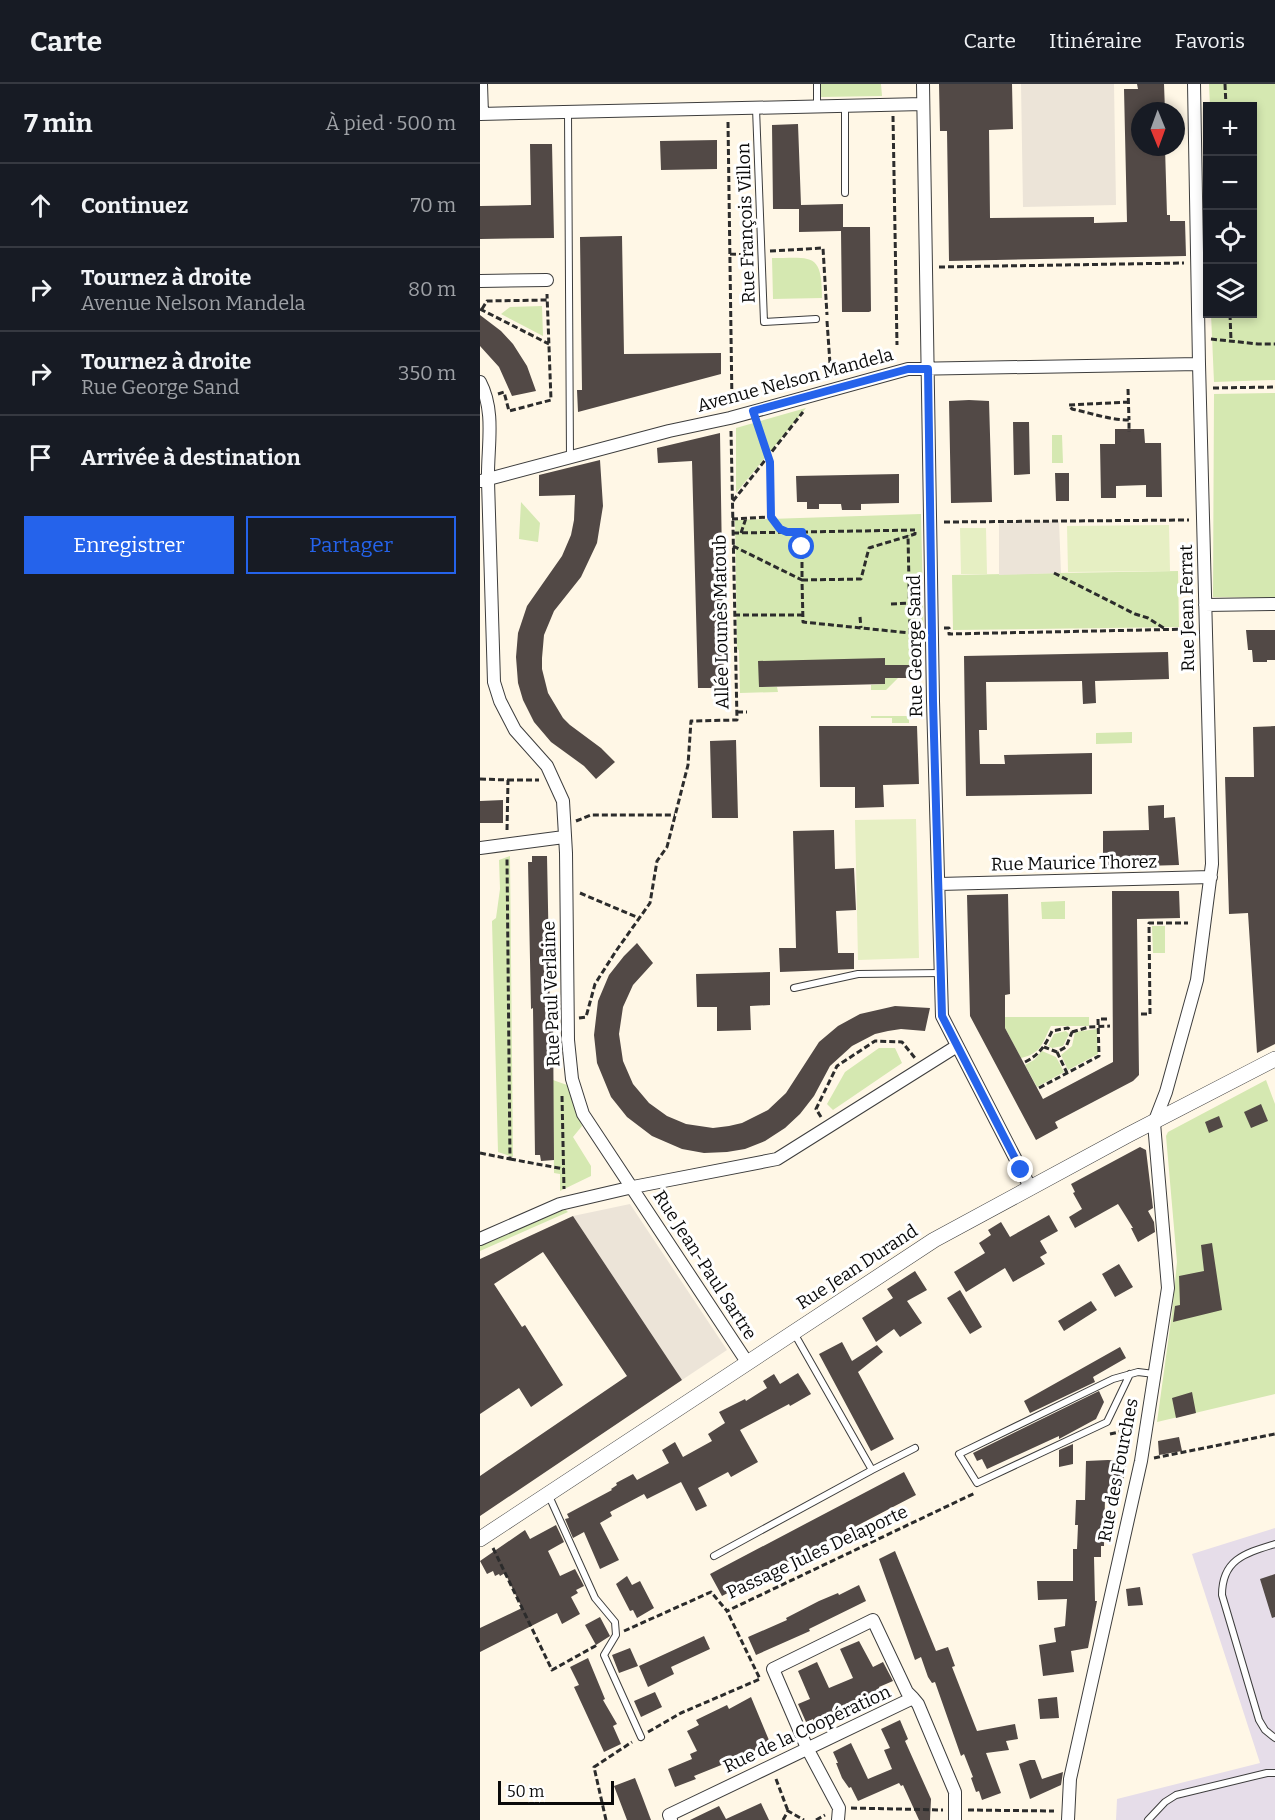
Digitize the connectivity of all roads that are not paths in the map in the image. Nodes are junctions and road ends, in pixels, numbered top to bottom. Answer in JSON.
{"nodes":[{"id":1,"x":481,"y":84,"type":"edge"},
{"id":2,"x":817,"y":84,"type":"edge"},
{"id":3,"x":923,"y":84,"type":"edge"},
{"id":4,"x":1194,"y":84,"type":"edge"},
{"id":5,"x":923,"y":104,"type":"junction"},
{"id":6,"x":844,"y":106,"type":"junction"},
{"id":7,"x":817,"y":107,"type":"junction"},
{"id":8,"x":756,"y":108,"type":"junction"},
{"id":9,"x":568,"y":112,"type":"junction"},
{"id":10,"x":481,"y":114,"type":"edge"},
{"id":11,"x":845,"y":193,"type":"dead end"},
{"id":12,"x":547,"y":280,"type":"road end"},
{"id":13,"x":480,"y":281,"type":"edge"},
{"id":14,"x":816,"y":319,"type":"dead end"},
{"id":15,"x":1199,"y":364,"type":"junction"},
{"id":16,"x":928,"y":369,"type":"junction"},
{"id":17,"x":480,"y":382,"type":"edge"},
{"id":18,"x":570,"y":457,"type":"junction"},
{"id":19,"x":484,"y":481,"type":"edge"},
{"id":20,"x":1275,"y":604,"type":"edge"},
{"id":21,"x":1205,"y":605,"type":"junction"},
{"id":22,"x":564,"y":837,"type":"junction"},
{"id":23,"x":480,"y":848,"type":"edge"},
{"id":24,"x":1211,"y":877,"type":"junction"},
{"id":25,"x":939,"y":884,"type":"junction"},
{"id":26,"x":941,"y":974,"type":"junction"},
{"id":27,"x":794,"y":988,"type":"dead end"},
{"id":28,"x":957,"y":1046,"type":"junction"},
{"id":29,"x":1275,"y":1059,"type":"edge"},
{"id":30,"x":1154,"y":1123,"type":"junction"},
{"id":31,"x":633,"y":1187,"type":"junction"},
{"id":32,"x":1030,"y":1187,"type":"junction"},
{"id":33,"x":480,"y":1239,"type":"edge"},
{"id":34,"x":794,"y":1332,"type":"junction"},
{"id":35,"x":747,"y":1362,"type":"junction"},
{"id":36,"x":1130,"y":1374,"type":"junction"},
{"id":37,"x":1154,"y":1374,"type":"junction"},
{"id":38,"x":915,"y":1448,"type":"dead end"},
{"id":39,"x":872,"y":1470,"type":"junction"},
{"id":40,"x":548,"y":1495,"type":"junction"},
{"id":41,"x":485,"y":1536,"type":"edge"},
{"id":42,"x":1275,"y":1544,"type":"edge"},
{"id":43,"x":714,"y":1556,"type":"dead end"},
{"id":44,"x":913,"y":1698,"type":"junction"},
{"id":45,"x":640,"y":1737,"type":"road end"},
{"id":46,"x":1275,"y":1738,"type":"edge"},
{"id":47,"x":807,"y":1748,"type":"junction"},
{"id":48,"x":1275,"y":1773,"type":"edge"},
{"id":49,"x":671,"y":1820,"type":"edge"},
{"id":50,"x":838,"y":1820,"type":"edge"},
{"id":51,"x":955,"y":1820,"type":"edge"},
{"id":52,"x":1068,"y":1820,"type":"edge"},
{"id":53,"x":1148,"y":1820,"type":"edge"}],
"edges":[{"from":1,"to":10,"type":"street"},
{"from":2,"to":7,"type":"lane"},
{"from":3,"to":5,"type":"street","name":"Rue George Sand"},
{"from":4,"to":15,"type":"street","name":"Rue Jean Ferrat"},
{"from":5,"to":6,"type":"street"},
{"from":5,"to":16,"type":"street","name":"Rue George Sand"},
{"from":6,"to":7,"type":"street"},
{"from":6,"to":11,"type":"lane"},
{"from":7,"to":8,"type":"street"},
{"from":8,"to":9,"type":"street"},
{"from":8,"to":14,"type":"lane","name":"Rue François Villon"},
{"from":9,"to":10,"type":"street"},
{"from":9,"to":18,"type":"lane"},
{"from":12,"to":13,"type":"street"},
{"from":15,"to":16,"type":"street","name":"Avenue Nelson Mandela"},
{"from":15,"to":21,"type":"street","name":"Rue Jean Ferrat"},
{"from":16,"to":18,"type":"street","name":"Avenue Nelson Mandela"},
{"from":16,"to":25,"type":"street","name":"Rue George Sand"},
{"from":17,"to":19,"type":"street","name":"Rue Paul Verlaine"},
{"from":18,"to":19,"type":"street","name":"Avenue Nelson Mandela"},
{"from":19,"to":22,"type":"street","name":"Rue Paul Verlaine"},
{"from":20,"to":21,"type":"street"},
{"from":21,"to":24,"type":"street","name":"Rue Jean Ferrat"},
{"from":22,"to":23,"type":"street"},
{"from":22,"to":31,"type":"street","name":"Rue Paul Verlaine"},
{"from":24,"to":25,"type":"street","name":"Rue Maurice Thorez"},
{"from":24,"to":30,"type":"street","name":"Rue Jean Ferrat"},
{"from":25,"to":26,"type":"street","name":"Rue George Sand"},
{"from":26,"to":27,"type":"lane"},
{"from":26,"to":28,"type":"street","name":"Rue George Sand"},
{"from":28,"to":31,"type":"street"},
{"from":28,"to":32,"type":"street","name":"Rue George Sand"},
{"from":29,"to":30,"type":"street","name":"Rue Jean Durand"},
{"from":30,"to":32,"type":"street","name":"Rue Jean Durand"},
{"from":30,"to":37,"type":"street","name":"Rue des Fourches"},
{"from":31,"to":33,"type":"street"},
{"from":31,"to":35,"type":"street","name":"Rue Jean-Paul Sartre"},
{"from":32,"to":34,"type":"street","name":"Rue Jean Durand"},
{"from":34,"to":35,"type":"street","name":"Rue Jean Durand"},
{"from":34,"to":39,"type":"lane"},
{"from":35,"to":40,"type":"street","name":"Rue Jean Durand"},
{"from":36,"to":36,"type":"lane"},
{"from":36,"to":37,"type":"lane"},
{"from":37,"to":52,"type":"street","name":"Rue des Fourches"},
{"from":38,"to":39,"type":"lane"},
{"from":39,"to":43,"type":"lane"},
{"from":40,"to":41,"type":"street","name":"Rue Jean Durand"},
{"from":40,"to":45,"type":"lane"},
{"from":42,"to":46,"type":"lane"},
{"from":44,"to":47,"type":"street","name":"Rue de la Coopération"},
{"from":44,"to":47,"type":"street"},
{"from":44,"to":51,"type":"street","name":"Rue de la Coopération"},
{"from":47,"to":49,"type":"street","name":"Rue de la Coopération"},
{"from":47,"to":50,"type":"street"},
{"from":48,"to":53,"type":"lane"}]}
